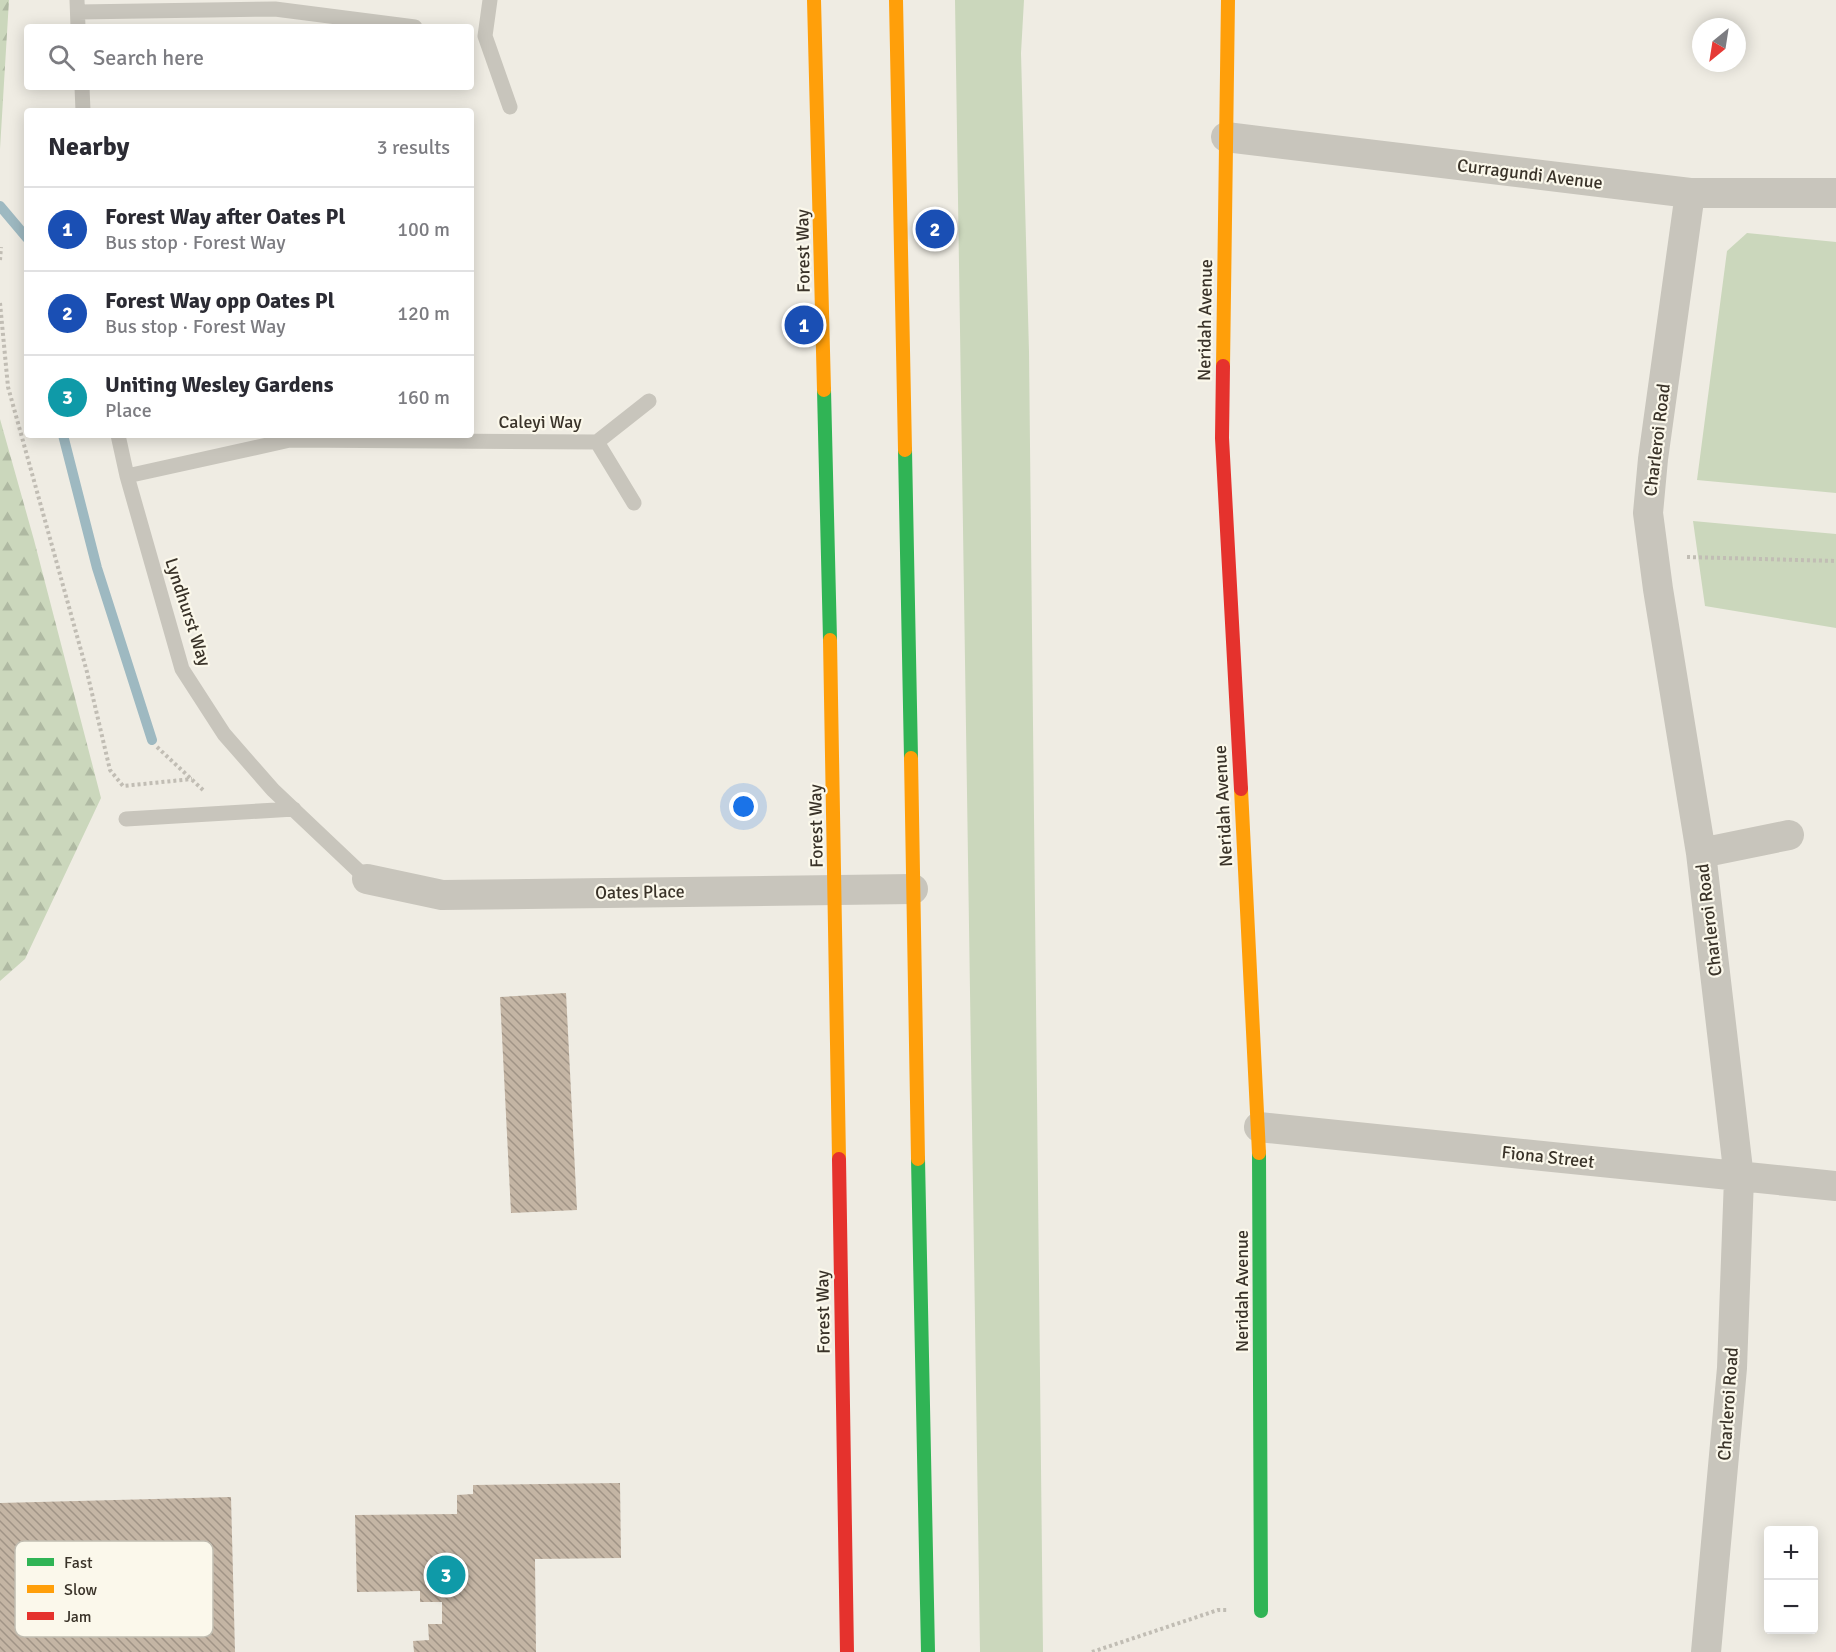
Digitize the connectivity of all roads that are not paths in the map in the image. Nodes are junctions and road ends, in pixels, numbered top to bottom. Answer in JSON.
{"nodes":[{"id":1,"x":490,"y":0,"type":"edge"},
{"id":2,"x":814,"y":0,"type":"edge"},
{"id":3,"x":896,"y":0,"type":"edge"},
{"id":4,"x":1228,"y":0,"type":"edge"},
{"id":5,"x":78,"y":13,"type":"edge"},
{"id":6,"x":392,"y":24,"type":"edge"},
{"id":7,"x":478,"y":35,"type":"edge"},
{"id":8,"x":82,"y":90,"type":"edge"},
{"id":9,"x":510,"y":107,"type":"dead end"},
{"id":10,"x":83,"y":108,"type":"edge"},
{"id":11,"x":1226,"y":137,"type":"junction"},
{"id":12,"x":1690,"y":193,"type":"junction"},
{"id":13,"x":1836,"y":193,"type":"edge"},
{"id":14,"x":649,"y":400,"type":"dead end"},
{"id":15,"x":119,"y":438,"type":"edge"},
{"id":16,"x":597,"y":442,"type":"junction"},
{"id":17,"x":127,"y":476,"type":"junction"},
{"id":18,"x":634,"y":503,"type":"dead end"},
{"id":19,"x":294,"y":809,"type":"junction"},
{"id":20,"x":126,"y":819,"type":"dead end"},
{"id":21,"x":1788,"y":835,"type":"dead end"},
{"id":22,"x":1701,"y":853,"type":"junction"},
{"id":23,"x":367,"y":879,"type":"joint"},
{"id":24,"x":835,"y":888,"type":"junction"},
{"id":25,"x":913,"y":889,"type":"junction"},
{"id":26,"x":1259,"y":1127,"type":"junction"},
{"id":27,"x":1739,"y":1178,"type":"junction"},
{"id":28,"x":1836,"y":1186,"type":"edge"},
{"id":29,"x":1261,"y":1611,"type":"road end"},
{"id":30,"x":847,"y":1652,"type":"edge"},
{"id":31,"x":928,"y":1652,"type":"edge"},
{"id":32,"x":1706,"y":1652,"type":"edge"}],
"edges":[{"from":1,"to":7,"type":"lane"},
{"from":2,"to":24,"type":"main road","name":"Forest Way"},
{"from":3,"to":25,"type":"main road"},
{"from":4,"to":11,"type":"main road","name":"Neridah Avenue"},
{"from":5,"to":6,"type":"lane"},
{"from":7,"to":9,"type":"lane"},
{"from":8,"to":10,"type":"lane"},
{"from":11,"to":12,"type":"street","name":"Curragundi Avenue"},
{"from":11,"to":26,"type":"main road","name":"Neridah Avenue"},
{"from":12,"to":13,"type":"street","name":"Curragundi Avenue"},
{"from":12,"to":22,"type":"street","name":"Charleroi Road"},
{"from":14,"to":16,"type":"lane","name":"Caleyi Way"},
{"from":15,"to":17,"type":"lane","name":"Lyndhurst Way"},
{"from":16,"to":17,"type":"lane","name":"Caleyi Way"},
{"from":16,"to":18,"type":"lane","name":"Caleyi Way"},
{"from":17,"to":19,"type":"lane","name":"Lyndhurst Way"},
{"from":19,"to":20,"type":"lane"},
{"from":19,"to":23,"type":"lane","name":"Lyndhurst Way"},
{"from":21,"to":22,"type":"street"},
{"from":22,"to":27,"type":"street","name":"Charleroi Road"},
{"from":23,"to":24,"type":"street","name":"Oates Place"},
{"from":24,"to":25,"type":"street","name":"Oates Place"},
{"from":24,"to":30,"type":"main road","name":"Forest Way"},
{"from":25,"to":31,"type":"main road"},
{"from":26,"to":27,"type":"street","name":"Fiona Street"},
{"from":26,"to":29,"type":"main road","name":"Neridah Avenue"},
{"from":27,"to":28,"type":"street","name":"Fiona Street"},
{"from":27,"to":32,"type":"street","name":"Charleroi Road"}]}
